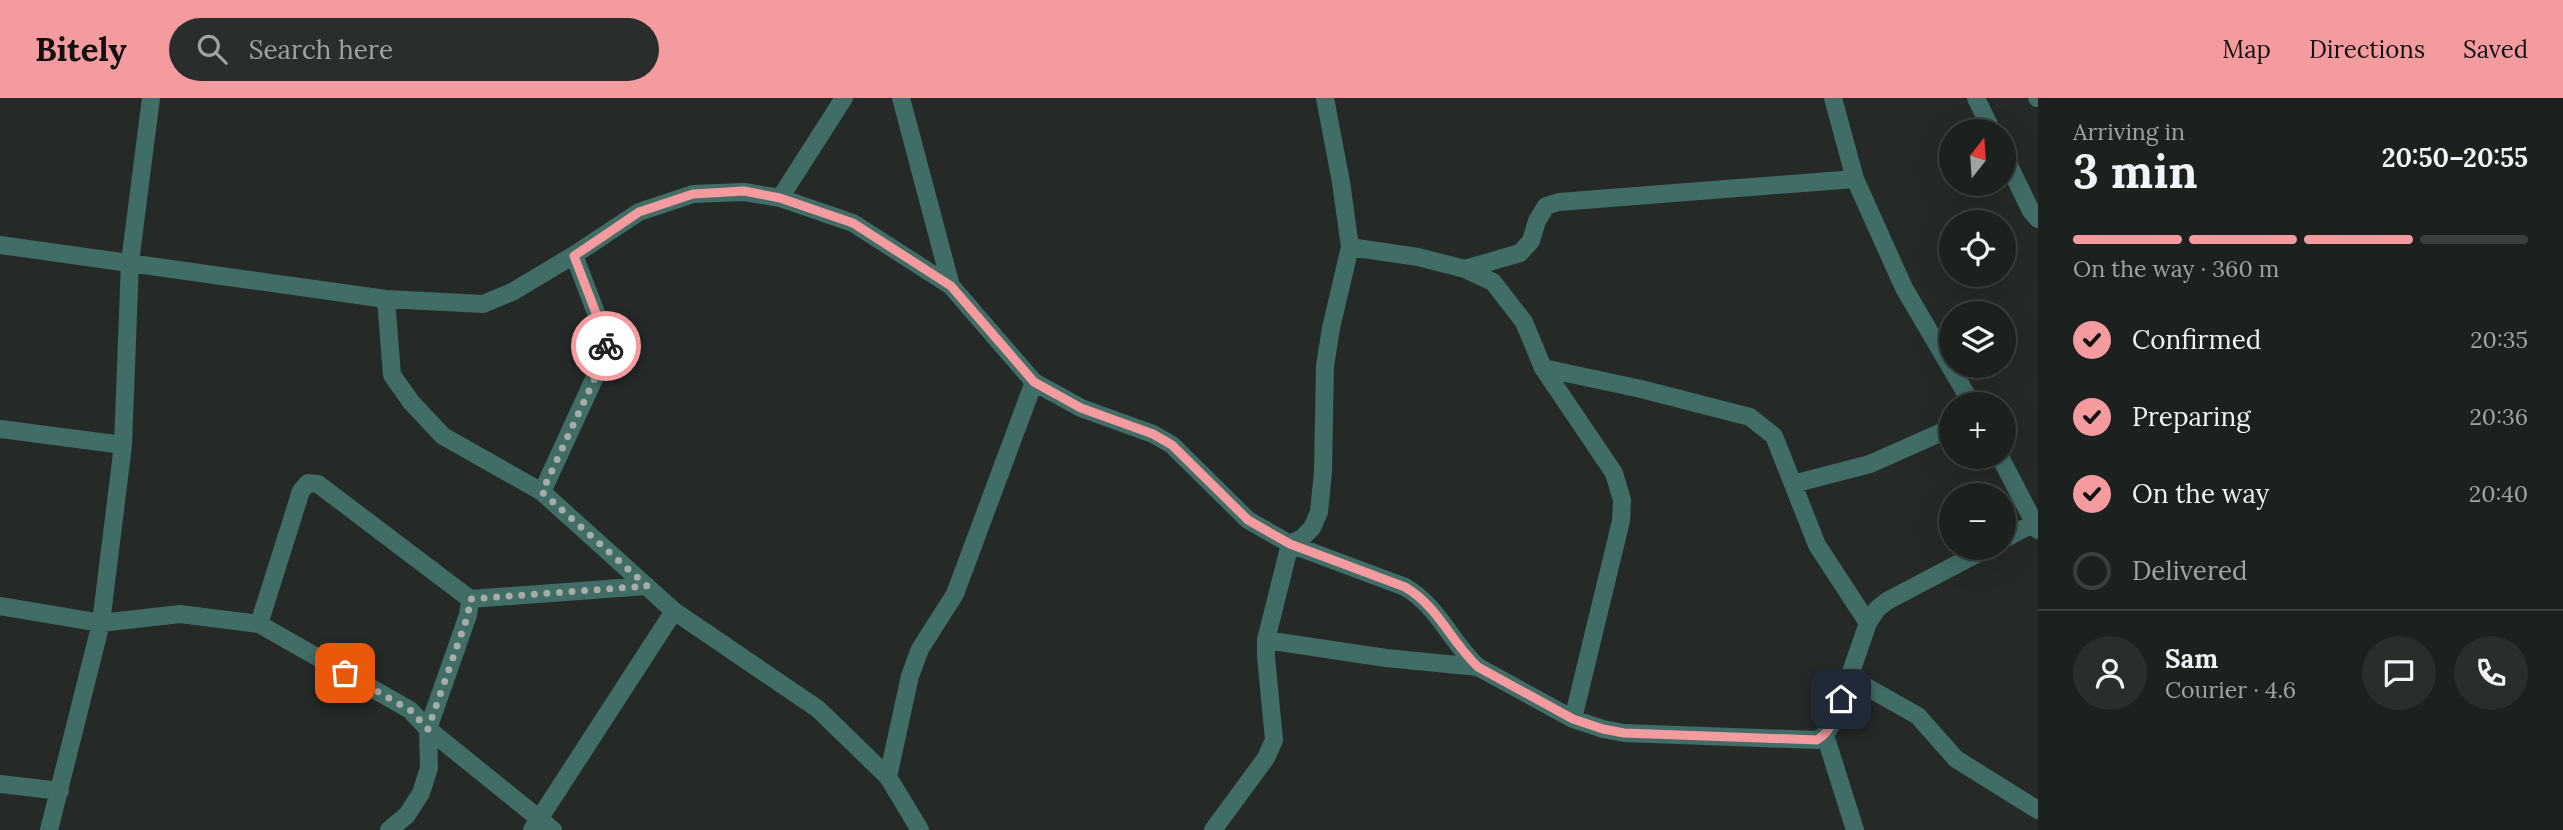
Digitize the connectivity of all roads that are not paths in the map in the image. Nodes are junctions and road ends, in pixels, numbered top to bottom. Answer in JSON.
{"nodes":[{"id":1,"x":151,"y":98,"type":"edge"},
{"id":2,"x":844,"y":98,"type":"edge"},
{"id":3,"x":901,"y":98,"type":"edge"},
{"id":4,"x":1325,"y":98,"type":"edge"},
{"id":5,"x":1833,"y":98,"type":"edge"},
{"id":6,"x":1976,"y":98,"type":"edge"},
{"id":7,"x":1986,"y":119,"type":"edge"},
{"id":8,"x":1855,"y":179,"type":"junction"},
{"id":9,"x":2016,"y":180,"type":"edge"},
{"id":10,"x":780,"y":198,"type":"junction"},
{"id":11,"x":2038,"y":219,"type":"edge"},
{"id":12,"x":0,"y":245,"type":"edge"},
{"id":13,"x":1350,"y":247,"type":"junction"},
{"id":14,"x":574,"y":256,"type":"junction"},
{"id":15,"x":130,"y":262,"type":"junction"},
{"id":16,"x":1465,"y":269,"type":"junction"},
{"id":17,"x":951,"y":286,"type":"junction"},
{"id":18,"x":386,"y":299,"type":"junction"},
{"id":19,"x":1543,"y":368,"type":"junction"},
{"id":20,"x":1034,"y":382,"type":"junction"},
{"id":21,"x":1965,"y":392,"type":"edge"},
{"id":22,"x":0,"y":429,"type":"edge"},
{"id":23,"x":1939,"y":433,"type":"edge"},
{"id":24,"x":123,"y":445,"type":"junction"},
{"id":25,"x":2007,"y":469,"type":"edge"},
{"id":26,"x":1793,"y":484,"type":"junction"},
{"id":27,"x":542,"y":492,"type":"junction"},
{"id":28,"x":2037,"y":525,"type":"edge"},
{"id":29,"x":2016,"y":534,"type":"edge"},
{"id":30,"x":1290,"y":544,"type":"junction"},
{"id":31,"x":1964,"y":560,"type":"edge"},
{"id":32,"x":647,"y":586,"type":"junction"},
{"id":33,"x":470,"y":599,"type":"junction"},
{"id":34,"x":0,"y":606,"type":"edge"},
{"id":35,"x":674,"y":611,"type":"junction"},
{"id":36,"x":101,"y":623,"type":"junction"},
{"id":37,"x":1868,"y":623,"type":"junction"},
{"id":38,"x":260,"y":624,"type":"junction"},
{"id":39,"x":1266,"y":640,"type":"junction"},
{"id":40,"x":1478,"y":667,"type":"junction"},
{"id":41,"x":1849,"y":677,"type":"junction"},
{"id":42,"x":1573,"y":719,"type":"junction"},
{"id":43,"x":428,"y":729,"type":"junction"},
{"id":44,"x":1825,"y":735,"type":"junction"},
{"id":45,"x":888,"y":777,"type":"junction"},
{"id":46,"x":0,"y":784,"type":"edge"},
{"id":47,"x":60,"y":792,"type":"junction"},
{"id":48,"x":2038,"y":810,"type":"edge"},
{"id":49,"x":535,"y":824,"type":"edge"},
{"id":50,"x":49,"y":830,"type":"edge"},
{"id":51,"x":389,"y":830,"type":"edge"},
{"id":52,"x":553,"y":830,"type":"edge"},
{"id":53,"x":920,"y":830,"type":"edge"},
{"id":54,"x":1213,"y":830,"type":"edge"},
{"id":55,"x":1855,"y":830,"type":"edge"}],
"edges":[{"from":1,"to":15,"type":"street"},
{"from":2,"to":10,"type":"street"},
{"from":3,"to":17,"type":"street"},
{"from":4,"to":13,"type":"street"},
{"from":5,"to":8,"type":"street"},
{"from":6,"to":7,"type":"street"},
{"from":8,"to":16,"type":"street"},
{"from":8,"to":21,"type":"street"},
{"from":9,"to":11,"type":"street"},
{"from":10,"to":14,"type":"street"},
{"from":10,"to":17,"type":"street"},
{"from":12,"to":15,"type":"street"},
{"from":13,"to":16,"type":"street"},
{"from":13,"to":30,"type":"street"},
{"from":14,"to":18,"type":"street"},
{"from":14,"to":27,"type":"street"},
{"from":15,"to":18,"type":"street"},
{"from":15,"to":24,"type":"street"},
{"from":16,"to":19,"type":"street"},
{"from":17,"to":20,"type":"street"},
{"from":18,"to":27,"type":"street"},
{"from":19,"to":26,"type":"street"},
{"from":19,"to":42,"type":"street"},
{"from":20,"to":30,"type":"street"},
{"from":20,"to":45,"type":"street"},
{"from":22,"to":24,"type":"street"},
{"from":23,"to":26,"type":"street"},
{"from":24,"to":36,"type":"street"},
{"from":25,"to":28,"type":"street"},
{"from":26,"to":37,"type":"street"},
{"from":27,"to":32,"type":"street"},
{"from":28,"to":29,"type":"street"},
{"from":30,"to":39,"type":"street"},
{"from":30,"to":40,"type":"street"},
{"from":31,"to":37,"type":"street"},
{"from":32,"to":33,"type":"street"},
{"from":32,"to":35,"type":"street"},
{"from":33,"to":38,"type":"street"},
{"from":33,"to":43,"type":"street"},
{"from":34,"to":36,"type":"street"},
{"from":35,"to":45,"type":"street"},
{"from":35,"to":49,"type":"street"},
{"from":36,"to":38,"type":"street"},
{"from":36,"to":47,"type":"street"},
{"from":37,"to":41,"type":"street"},
{"from":38,"to":43,"type":"street"},
{"from":39,"to":40,"type":"street"},
{"from":39,"to":54,"type":"street"},
{"from":40,"to":42,"type":"street"},
{"from":41,"to":44,"type":"street"},
{"from":41,"to":48,"type":"street"},
{"from":42,"to":44,"type":"street"},
{"from":43,"to":49,"type":"street"},
{"from":43,"to":51,"type":"street"},
{"from":44,"to":55,"type":"street"},
{"from":45,"to":53,"type":"street"},
{"from":46,"to":47,"type":"street"},
{"from":47,"to":50,"type":"street"},
{"from":49,"to":52,"type":"street"}]}
